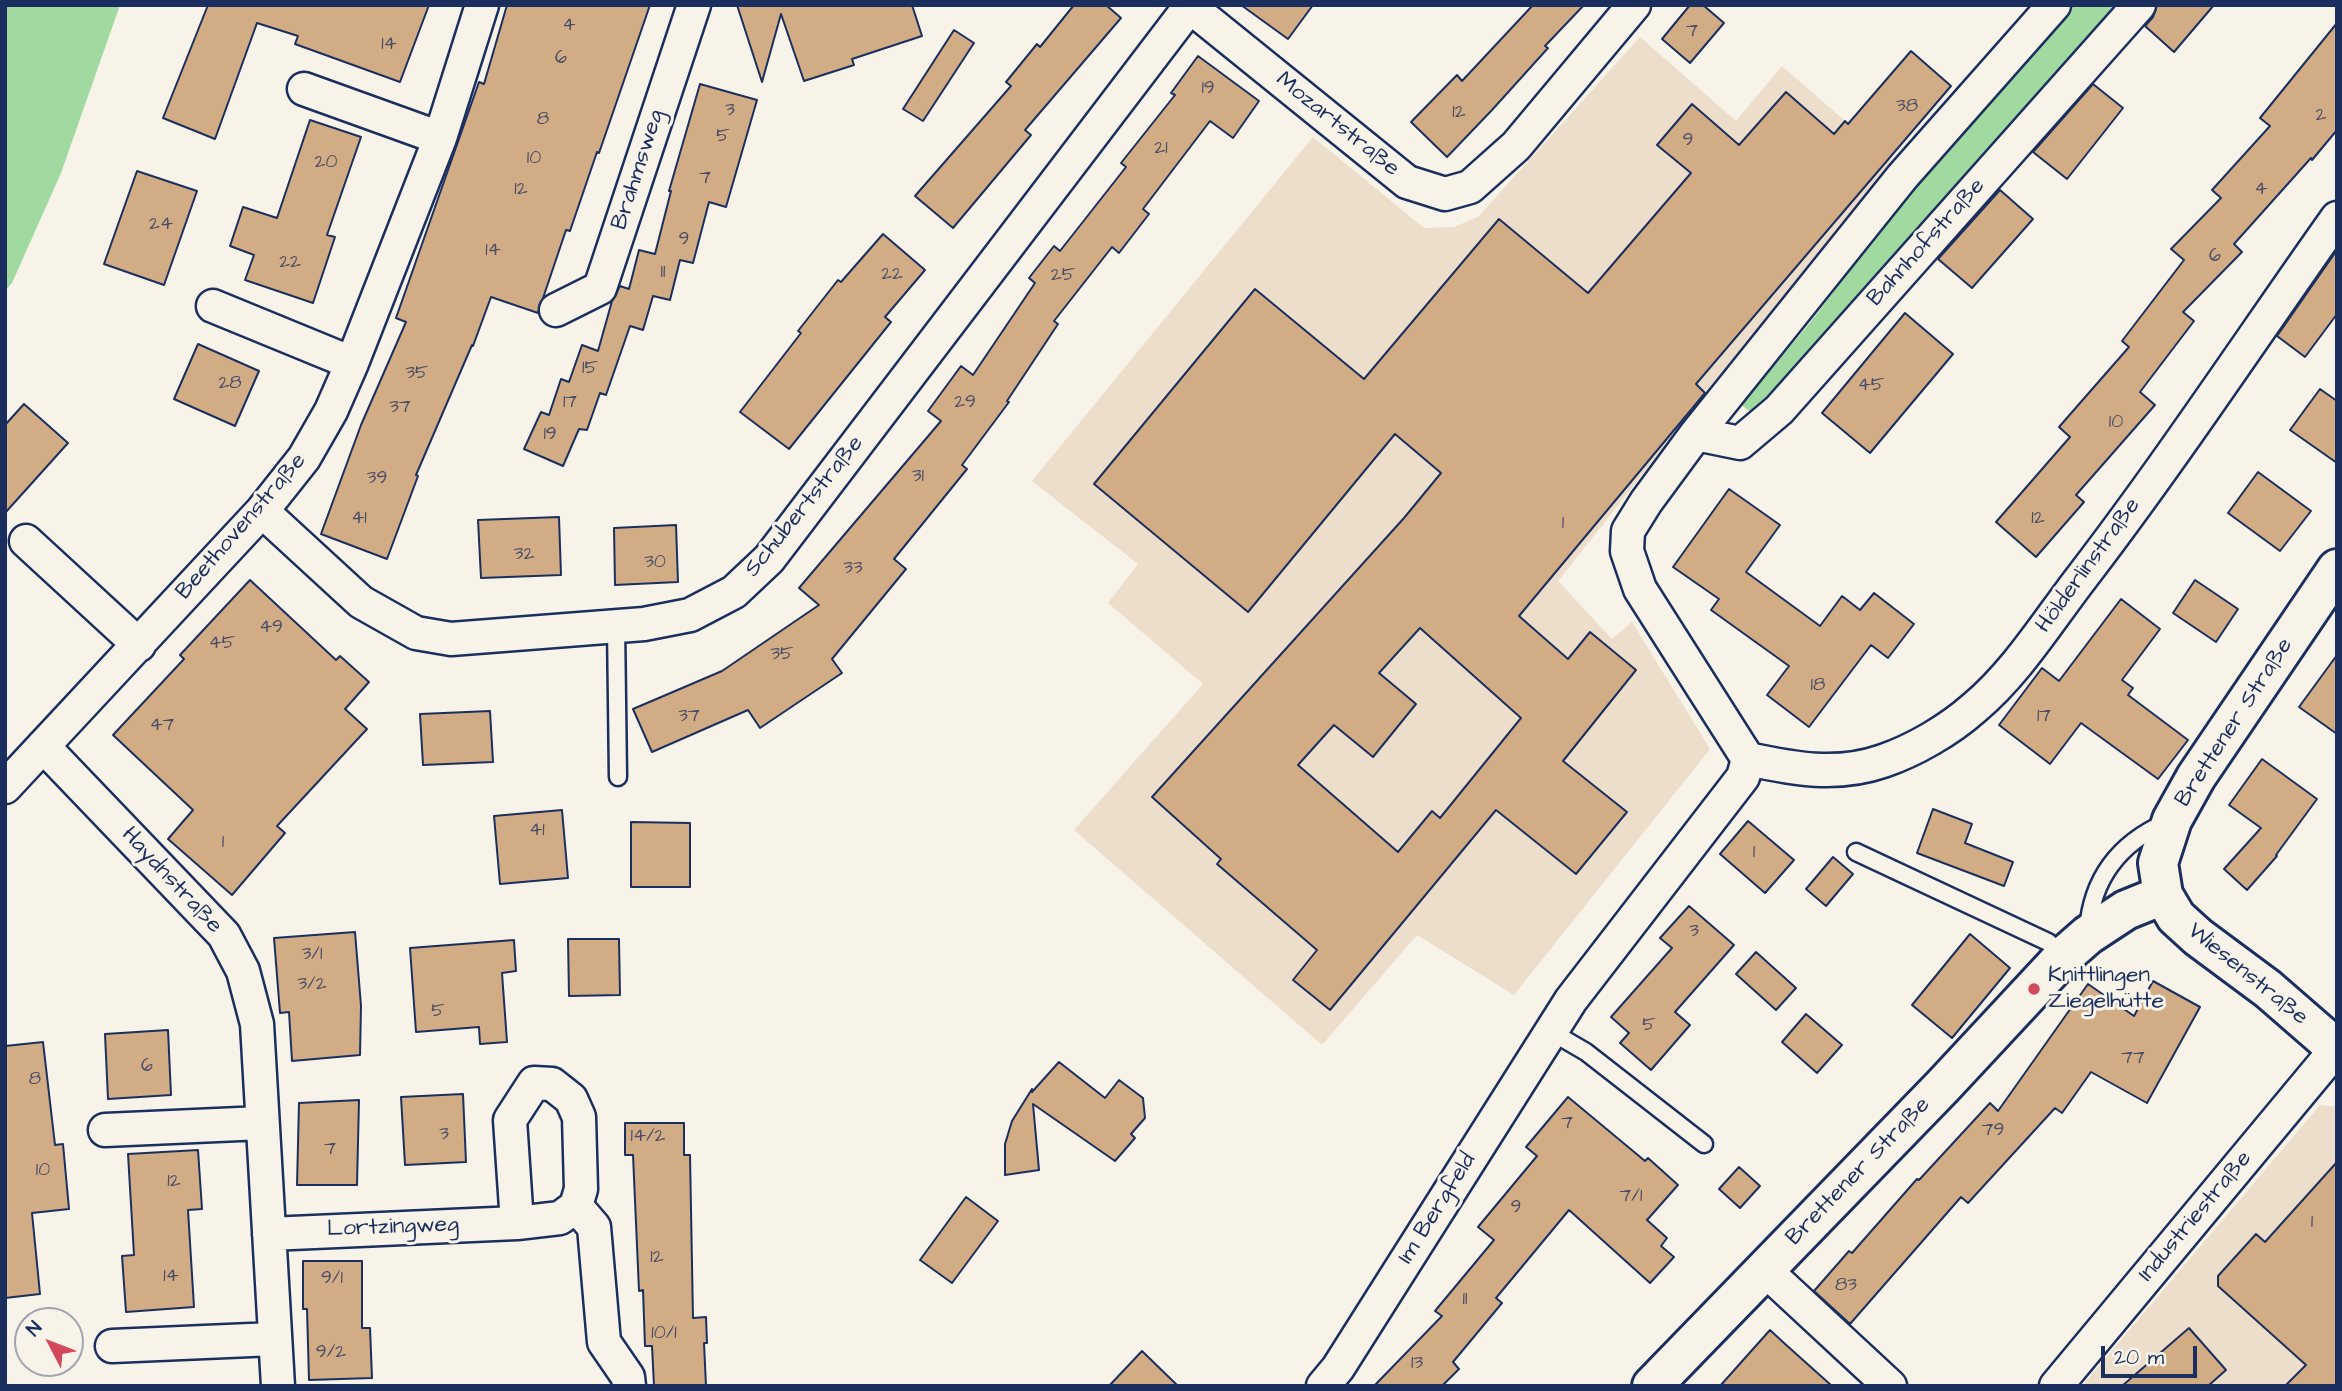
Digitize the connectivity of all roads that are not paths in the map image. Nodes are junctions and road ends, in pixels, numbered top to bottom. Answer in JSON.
{"nodes":[{"id":1,"x":482,"y":5,"type":"edge"},
{"id":2,"x":694,"y":5,"type":"edge"},
{"id":3,"x":1634,"y":5,"type":"edge"},
{"id":4,"x":2054,"y":5,"type":"edge"},
{"id":5,"x":2138,"y":5,"type":"edge"},
{"id":6,"x":1189,"y":6,"type":"edge"},
{"id":7,"x":304,"y":89,"type":"dead end"},
{"id":8,"x":440,"y":138,"type":"junction"},
{"id":9,"x":2337,"y":218,"type":"edge"},
{"id":10,"x":213,"y":306,"type":"dead end"},
{"id":11,"x":556,"y":310,"type":"dead end"},
{"id":12,"x":352,"y":363,"type":"junction"},
{"id":13,"x":1696,"y":434,"type":"junction"},
{"id":14,"x":262,"y":511,"type":"junction"},
{"id":15,"x":26,"y":541,"type":"dead end"},
{"id":16,"x":2337,"y":569,"type":"edge"},
{"id":17,"x":616,"y":626,"type":"junction"},
{"id":18,"x":139,"y":645,"type":"junction"},
{"id":19,"x":43,"y":746,"type":"junction"},
{"id":20,"x":1748,"y":759,"type":"junction"},
{"id":21,"x":618,"y":777,"type":"dead end"},
{"id":22,"x":5,"y":787,"type":"edge"},
{"id":23,"x":2172,"y":820,"type":"junction"},
{"id":24,"x":1856,"y":852,"type":"dead end"},
{"id":25,"x":2163,"y":895,"type":"junction"},
{"id":26,"x":2076,"y":945,"type":"junction"},
{"id":27,"x":1550,"y":1031,"type":"junction"},
{"id":28,"x":2337,"y":1048,"type":"edge"},
{"id":29,"x":262,"y":1123,"type":"junction"},
{"id":30,"x":105,"y":1130,"type":"dead end"},
{"id":31,"x":1704,"y":1144,"type":"dead end"},
{"id":32,"x":576,"y":1206,"type":"junction"},
{"id":33,"x":517,"y":1223,"type":"junction"},
{"id":34,"x":269,"y":1234,"type":"junction"},
{"id":35,"x":1765,"y":1270,"type":"junction"},
{"id":36,"x":274,"y":1339,"type":"junction"},
{"id":37,"x":111,"y":1346,"type":"dead end"},
{"id":38,"x":278,"y":1386,"type":"edge"},
{"id":39,"x":629,"y":1386,"type":"edge"},
{"id":40,"x":1323,"y":1386,"type":"edge"},
{"id":41,"x":1652,"y":1386,"type":"edge"},
{"id":42,"x":1890,"y":1386,"type":"edge"},
{"id":43,"x":2056,"y":1386,"type":"edge"}],
"edges":[{"from":1,"to":8,"type":"street","name":"Beethovenstraße"},
{"from":2,"to":11,"type":"street","name":"Brahmsweg"},
{"from":3,"to":6,"type":"street","name":"Mozartstraße"},
{"from":4,"to":13,"type":"street"},
{"from":5,"to":13,"type":"street","name":"Bahnhofstraße"},
{"from":6,"to":17,"type":"street","name":"Schubertstraße"},
{"from":7,"to":8,"type":"street"},
{"from":8,"to":12,"type":"street","name":"Beethovenstraße"},
{"from":9,"to":20,"type":"street","name":"Hölderlinstraße"},
{"from":10,"to":12,"type":"street"},
{"from":12,"to":14,"type":"street","name":"Beethovenstraße"},
{"from":13,"to":20,"type":"street"},
{"from":14,"to":17,"type":"street","name":"Schubertstraße"},
{"from":14,"to":18,"type":"street","name":"Beethovenstraße"},
{"from":15,"to":18,"type":"street"},
{"from":16,"to":23,"type":"street","name":"Brettener Straße"},
{"from":17,"to":21,"type":"lane"},
{"from":18,"to":19,"type":"street","name":"Beethovenstraße"},
{"from":19,"to":22,"type":"street","name":"Beethovenstraße"},
{"from":19,"to":29,"type":"street","name":"Haydnstraße"},
{"from":20,"to":27,"type":"street","name":"Im Bergfeld"},
{"from":23,"to":25,"type":"street","name":"Brettener Straße"},
{"from":23,"to":26,"type":"lane"},
{"from":24,"to":26,"type":"lane"},
{"from":25,"to":26,"type":"street","name":"Brettener Straße"},
{"from":25,"to":28,"type":"street","name":"Wiesenstraße"},
{"from":26,"to":35,"type":"street","name":"Brettener Straße"},
{"from":27,"to":31,"type":"lane"},
{"from":27,"to":40,"type":"street","name":"Im Bergfeld"},
{"from":28,"to":43,"type":"street","name":"Industriestraße"},
{"from":29,"to":30,"type":"street"},
{"from":29,"to":34,"type":"street","name":"Haydnstraße"},
{"from":32,"to":33,"type":"street","name":"Lortzingweg"},
{"from":32,"to":33,"type":"street"},
{"from":32,"to":39,"type":"street"},
{"from":33,"to":34,"type":"street","name":"Lortzingweg"},
{"from":34,"to":36,"type":"street","name":"Haydnstraße"},
{"from":35,"to":41,"type":"street","name":"Brettener Straße"},
{"from":35,"to":42,"type":"street"},
{"from":36,"to":37,"type":"street"},
{"from":36,"to":38,"type":"street","name":"Haydnstraße"}]}
